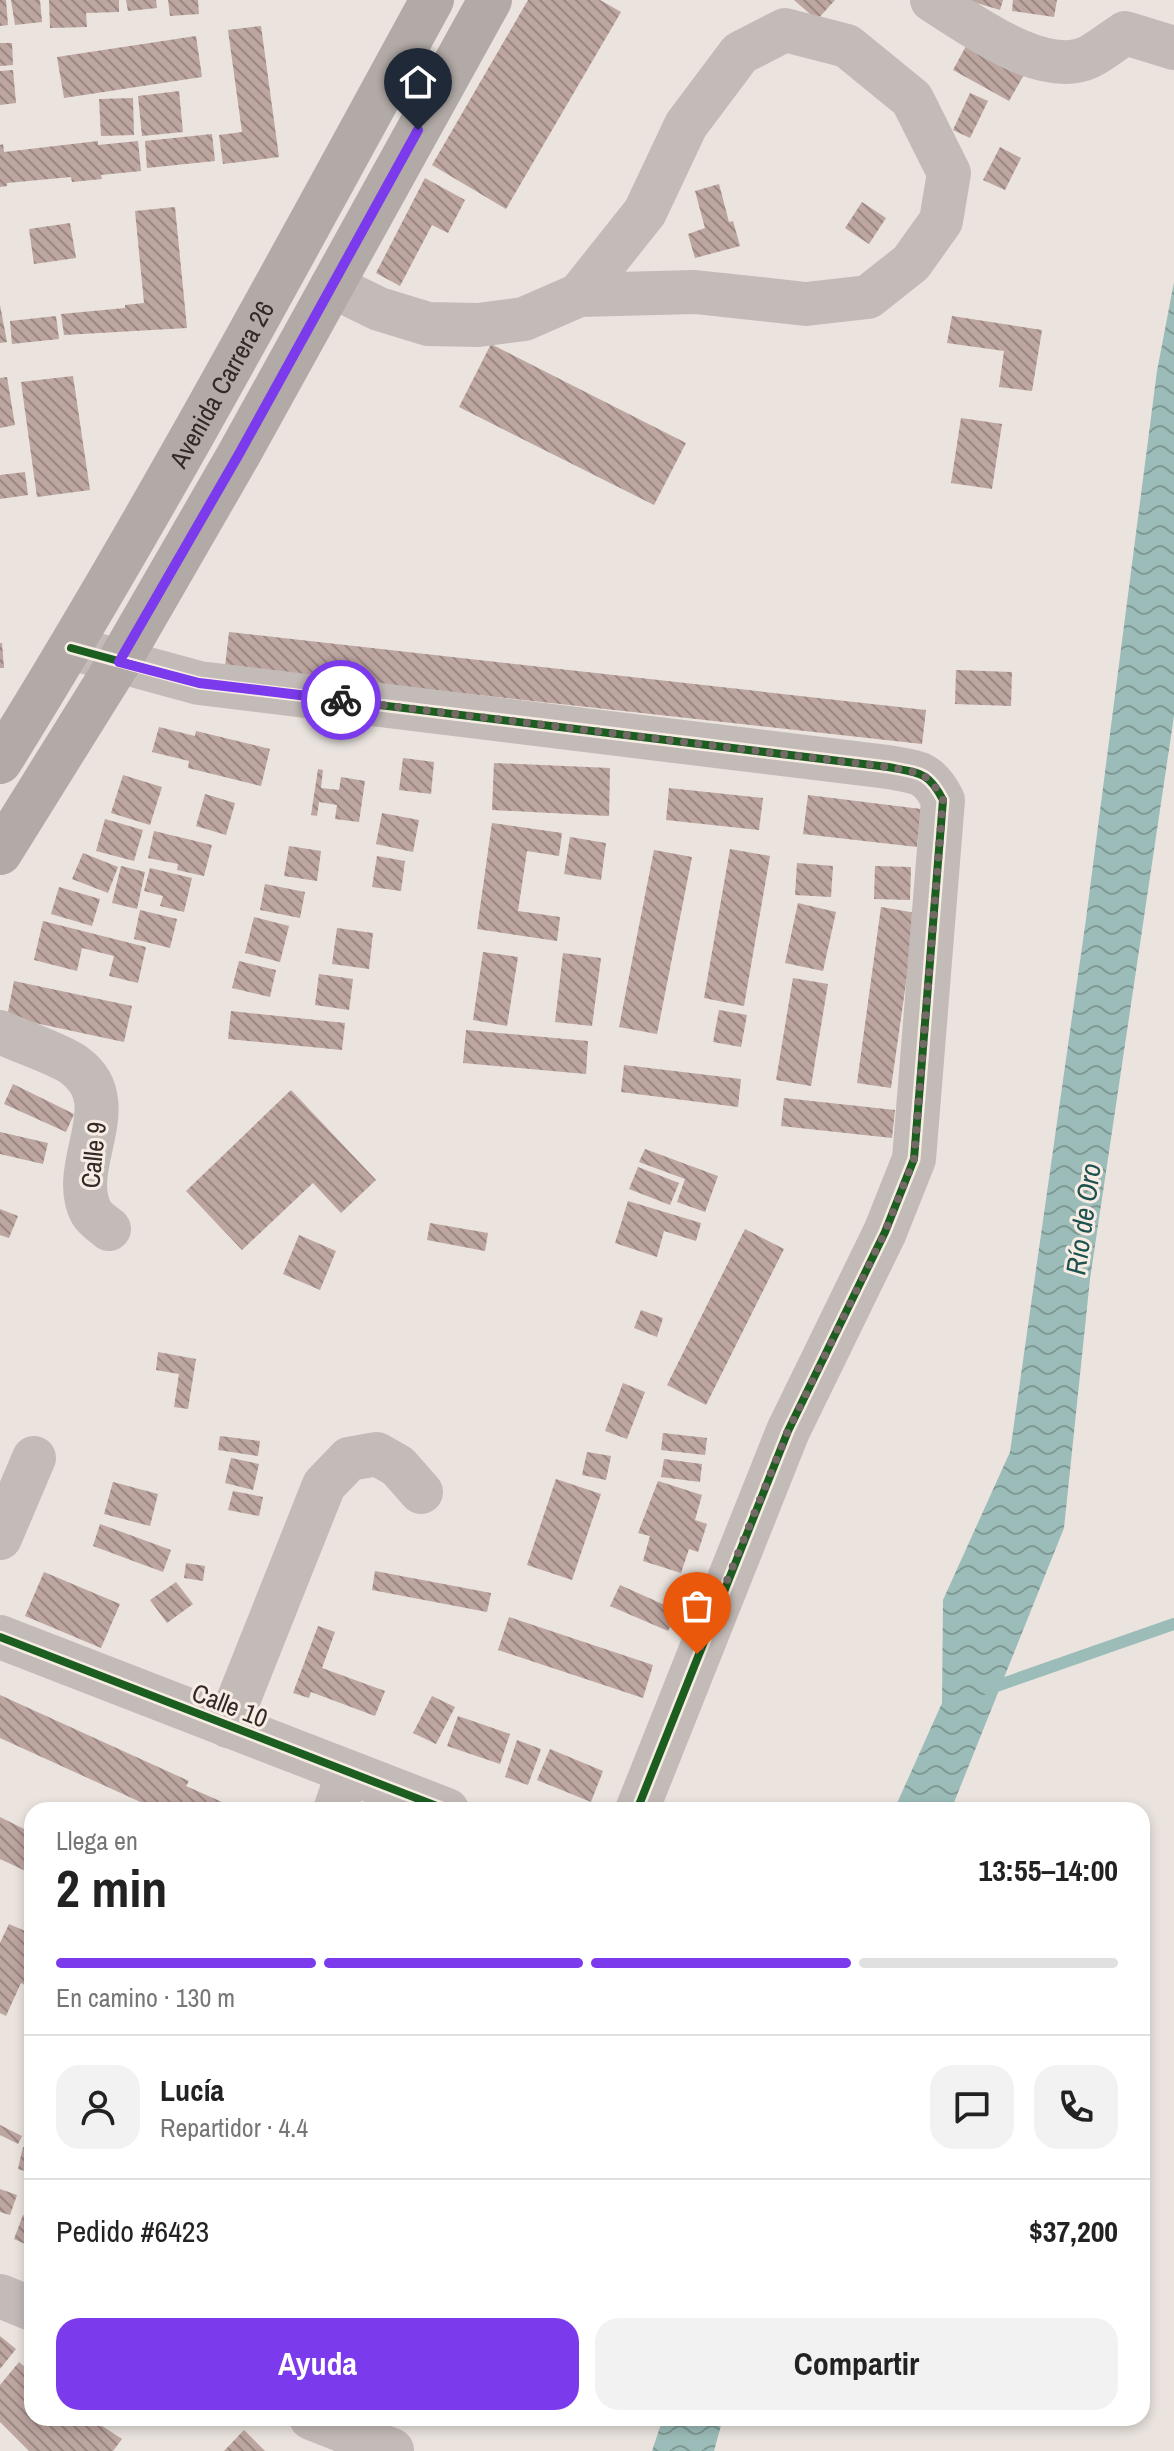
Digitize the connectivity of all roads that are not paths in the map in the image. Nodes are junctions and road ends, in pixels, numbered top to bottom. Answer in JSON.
{"nodes":[{"id":1,"x":432,"y":0,"type":"edge"},
{"id":2,"x":490,"y":0,"type":"edge"},
{"id":3,"x":932,"y":0,"type":"edge"},
{"id":4,"x":1174,"y":48,"type":"edge"},
{"id":5,"x":332,"y":286,"type":"junction"},
{"id":6,"x":579,"y":295,"type":"junction"},
{"id":7,"x":71,"y":648,"type":"junction"},
{"id":8,"x":119,"y":662,"type":"junction"},
{"id":9,"x":0,"y":762,"type":"edge"},
{"id":10,"x":0,"y":853,"type":"edge"},
{"id":11,"x":0,"y":1032,"type":"edge"},
{"id":12,"x":109,"y":1229,"type":"dead end"},
{"id":13,"x":34,"y":1458,"type":"dead end"},
{"id":14,"x":421,"y":1492,"type":"dead end"},
{"id":15,"x":0,"y":1538,"type":"edge"},
{"id":16,"x":0,"y":1637,"type":"edge"},
{"id":17,"x":228,"y":1726,"type":"junction"},
{"id":18,"x":341,"y":1791,"type":"edge"},
{"id":19,"x":402,"y":1802,"type":"edge"},
{"id":20,"x":640,"y":1802,"type":"edge"},
{"id":21,"x":0,"y":2296,"type":"edge"},
{"id":22,"x":24,"y":2306,"type":"edge"},
{"id":23,"x":342,"y":2426,"type":"edge"},
{"id":24,"x":396,"y":2440,"type":"edge"}],
"edges":[{"from":1,"to":7,"type":"main road","name":"Avenida Carrera 26"},
{"from":2,"to":5,"type":"main road","name":"Avenida Carrera 26"},
{"from":3,"to":4,"type":"street"},
{"from":5,"to":6,"type":"street"},
{"from":5,"to":8,"type":"main road","name":"Avenida Carrera 26"},
{"from":6,"to":6,"type":"street"},
{"from":7,"to":8,"type":"street"},
{"from":7,"to":9,"type":"main road","name":"Avenida Carrera 26"},
{"from":8,"to":10,"type":"main road","name":"Avenida Carrera 26"},
{"from":8,"to":20,"type":"street"},
{"from":11,"to":12,"type":"street","name":"Calle 9"},
{"from":13,"to":15,"type":"street"},
{"from":14,"to":17,"type":"street"},
{"from":16,"to":17,"type":"street","name":"Calle 10"},
{"from":17,"to":18,"type":"street","name":"Calle 10"},
{"from":18,"to":19,"type":"street","name":"Calle 10"},
{"from":21,"to":22,"type":"street"},
{"from":23,"to":24,"type":"street"}]}
